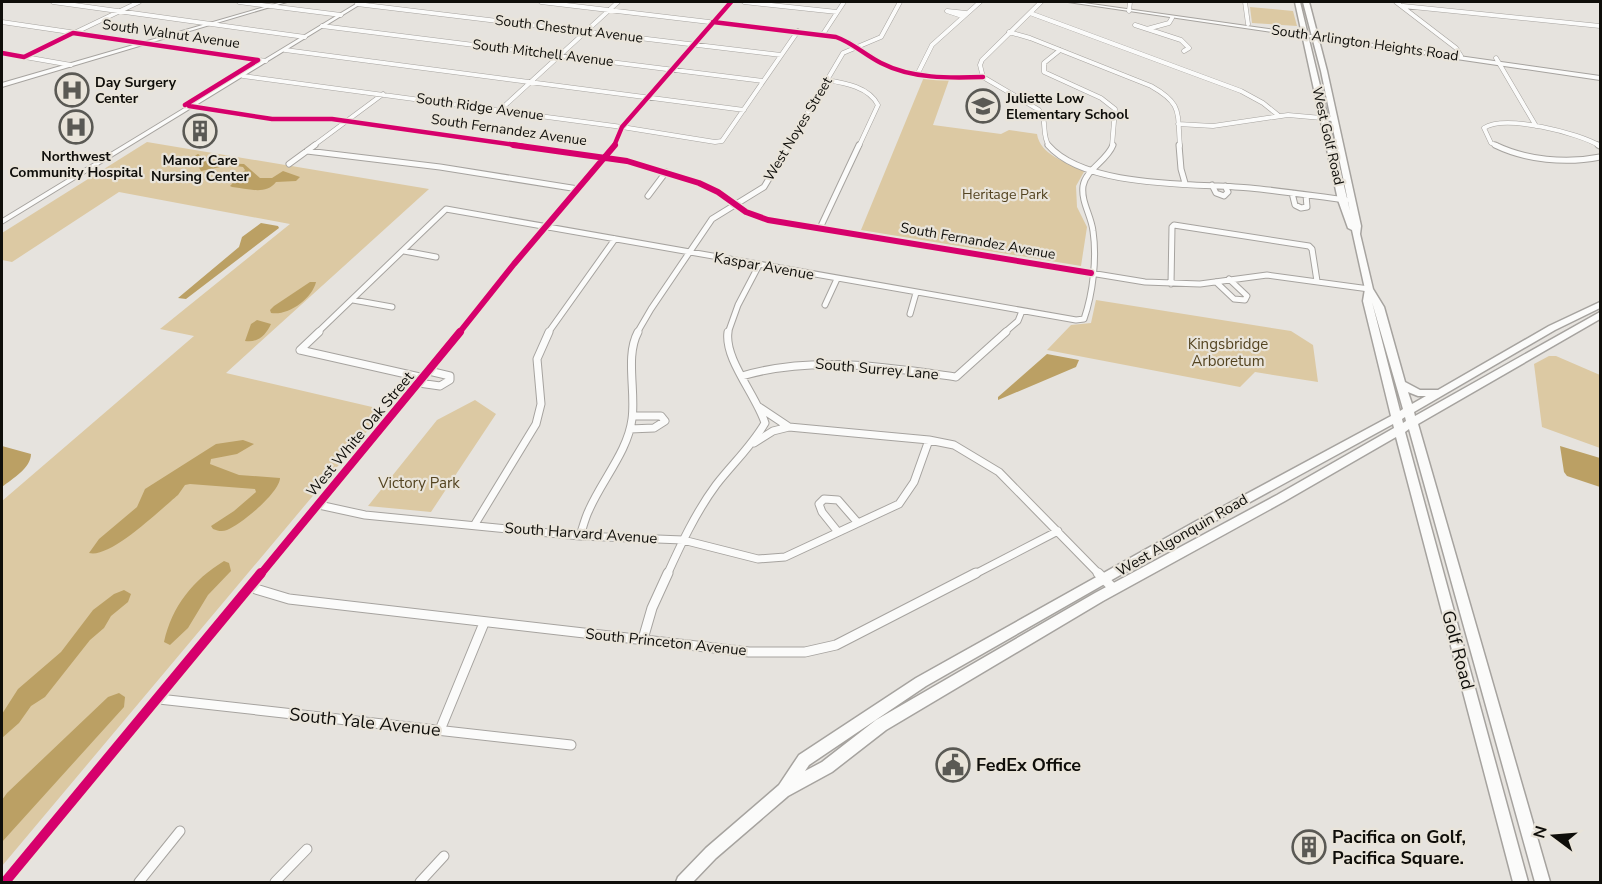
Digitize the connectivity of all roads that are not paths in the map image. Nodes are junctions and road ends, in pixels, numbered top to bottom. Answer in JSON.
{"nodes":[{"id":1,"x":53,"y":2,"type":"edge"},
{"id":2,"x":139,"y":2,"type":"edge"},
{"id":3,"x":242,"y":2,"type":"edge"},
{"id":4,"x":285,"y":2,"type":"edge"},
{"id":5,"x":541,"y":2,"type":"edge"},
{"id":6,"x":618,"y":2,"type":"edge"},
{"id":7,"x":731,"y":2,"type":"edge"},
{"id":8,"x":744,"y":2,"type":"edge"},
{"id":9,"x":844,"y":2,"type":"edge"},
{"id":10,"x":900,"y":2,"type":"edge"},
{"id":11,"x":1041,"y":2,"type":"edge"},
{"id":12,"x":1070,"y":2,"type":"edge"},
{"id":13,"x":1130,"y":2,"type":"edge"},
{"id":14,"x":1245,"y":2,"type":"edge"},
{"id":15,"x":1297,"y":2,"type":"edge"},
{"id":16,"x":1306,"y":2,"type":"edge"},
{"id":17,"x":1396,"y":2,"type":"edge"},
{"id":18,"x":360,"y":3,"type":"edge"},
{"id":19,"x":978,"y":3,"type":"edge"},
{"id":20,"x":271,"y":6,"type":"junction"},
{"id":21,"x":1402,"y":6,"type":"junction"},
{"id":22,"x":609,"y":10,"type":"junction"},
{"id":23,"x":119,"y":11,"type":"junction"},
{"id":24,"x":1129,"y":11,"type":"junction"},
{"id":25,"x":837,"y":12,"type":"junction"},
{"id":26,"x":1030,"y":13,"type":"junction"},
{"id":27,"x":341,"y":15,"type":"junction"},
{"id":28,"x":1172,"y":18,"type":"junction"},
{"id":29,"x":2,"y":22,"type":"edge"},
{"id":30,"x":713,"y":22,"type":"junction"},
{"id":31,"x":208,"y":24,"type":"junction"},
{"id":32,"x":1248,"y":24,"type":"junction"},
{"id":33,"x":322,"y":26,"type":"junction"},
{"id":34,"x":1135,"y":26,"type":"dead end"},
{"id":35,"x":1600,"y":26,"type":"edge"},
{"id":36,"x":1147,"y":29,"type":"junction"},
{"id":37,"x":586,"y":31,"type":"junction"},
{"id":38,"x":798,"y":31,"type":"junction"},
{"id":39,"x":73,"y":33,"type":"junction"},
{"id":40,"x":1010,"y":33,"type":"junction"},
{"id":41,"x":1305,"y":33,"type":"junction"},
{"id":42,"x":823,"y":34,"type":"junction"},
{"id":43,"x":1315,"y":34,"type":"junction"},
{"id":44,"x":305,"y":37,"type":"junction"},
{"id":45,"x":143,"y":44,"type":"junction"},
{"id":46,"x":695,"y":44,"type":"junction"},
{"id":47,"x":858,"y":47,"type":"junction"},
{"id":48,"x":285,"y":50,"type":"junction"},
{"id":49,"x":1060,"y":50,"type":"junction"},
{"id":50,"x":1184,"y":51,"type":"dead end"},
{"id":51,"x":2,"y":53,"type":"edge"},
{"id":52,"x":1460,"y":54,"type":"junction"},
{"id":53,"x":560,"y":55,"type":"junction"},
{"id":54,"x":781,"y":55,"type":"junction"},
{"id":55,"x":24,"y":57,"type":"junction"},
{"id":56,"x":1496,"y":60,"type":"junction"},
{"id":57,"x":266,"y":61,"type":"junction"},
{"id":58,"x":71,"y":65,"type":"junction"},
{"id":59,"x":673,"y":69,"type":"junction"},
{"id":60,"x":918,"y":73,"type":"junction"},
{"id":61,"x":243,"y":76,"type":"junction"},
{"id":62,"x":1600,"y":76,"type":"edge"},
{"id":63,"x":983,"y":77,"type":"junction"},
{"id":64,"x":827,"y":80,"type":"junction"},
{"id":65,"x":532,"y":81,"type":"junction"},
{"id":66,"x":763,"y":81,"type":"junction"},
{"id":67,"x":2,"y":85,"type":"edge"},
{"id":68,"x":383,"y":94,"type":"junction"},
{"id":69,"x":648,"y":97,"type":"junction"},
{"id":70,"x":196,"y":107,"type":"junction"},
{"id":71,"x":500,"y":110,"type":"junction"},
{"id":72,"x":744,"y":110,"type":"junction"},
{"id":73,"x":1278,"y":116,"type":"junction"},
{"id":74,"x":1323,"y":118,"type":"junction"},
{"id":75,"x":1334,"y":119,"type":"junction"},
{"id":76,"x":347,"y":121,"type":"junction"},
{"id":77,"x":1178,"y":124,"type":"junction"},
{"id":78,"x":1536,"y":126,"type":"junction"},
{"id":79,"x":622,"y":127,"type":"junction"},
{"id":80,"x":1600,"y":146,"type":"edge"},
{"id":81,"x":307,"y":151,"type":"junction"},
{"id":82,"x":606,"y":157,"type":"junction"},
{"id":83,"x":1600,"y":157,"type":"edge"},
{"id":84,"x":289,"y":164,"type":"dead end"},
{"id":85,"x":1094,"y":169,"type":"junction"},
{"id":86,"x":666,"y":172,"type":"junction"},
{"id":87,"x":1185,"y":183,"type":"junction"},
{"id":88,"x":1212,"y":185,"type":"junction"},
{"id":89,"x":1225,"y":186,"type":"junction"},
{"id":90,"x":578,"y":189,"type":"junction"},
{"id":91,"x":1292,"y":193,"type":"junction"},
{"id":92,"x":1306,"y":195,"type":"junction"},
{"id":93,"x":648,"y":196,"type":"dead end"},
{"id":94,"x":1347,"y":200,"type":"junction"},
{"id":95,"x":736,"y":204,"type":"junction"},
{"id":96,"x":2,"y":222,"type":"edge"},
{"id":97,"x":545,"y":227,"type":"junction"},
{"id":98,"x":820,"y":228,"type":"junction"},
{"id":99,"x":2,"y":229,"type":"edge"},
{"id":100,"x":615,"y":239,"type":"junction"},
{"id":101,"x":404,"y":251,"type":"junction"},
{"id":102,"x":688,"y":252,"type":"junction"},
{"id":103,"x":436,"y":257,"type":"dead end"},
{"id":104,"x":759,"y":265,"type":"junction"},
{"id":105,"x":1091,"y":273,"type":"junction"},
{"id":106,"x":837,"y":279,"type":"junction"},
{"id":107,"x":1229,"y":279,"type":"junction"},
{"id":108,"x":1317,"y":281,"type":"junction"},
{"id":109,"x":1216,"y":282,"type":"junction"},
{"id":110,"x":1171,"y":284,"type":"junction"},
{"id":111,"x":1369,"y":289,"type":"junction"},
{"id":112,"x":916,"y":293,"type":"junction"},
{"id":113,"x":353,"y":300,"type":"junction"},
{"id":114,"x":825,"y":305,"type":"dead end"},
{"id":115,"x":1600,"y":305,"type":"edge"},
{"id":116,"x":392,"y":307,"type":"dead end"},
{"id":117,"x":1022,"y":311,"type":"junction"},
{"id":118,"x":910,"y":314,"type":"dead end"},
{"id":119,"x":1600,"y":315,"type":"edge"},
{"id":120,"x":429,"y":371,"type":"junction"},
{"id":121,"x":742,"y":376,"type":"junction"},
{"id":122,"x":421,"y":380,"type":"junction"},
{"id":123,"x":1401,"y":384,"type":"junction"},
{"id":124,"x":1443,"y":392,"type":"junction"},
{"id":125,"x":759,"y":406,"type":"junction"},
{"id":126,"x":633,"y":416,"type":"junction"},
{"id":127,"x":1403,"y":420,"type":"junction"},
{"id":128,"x":789,"y":427,"type":"junction"},
{"id":129,"x":630,"y":429,"type":"junction"},
{"id":130,"x":929,"y":440,"type":"junction"},
{"id":131,"x":752,"y":444,"type":"junction"},
{"id":132,"x":319,"y":505,"type":"junction"},
{"id":133,"x":858,"y":523,"type":"junction"},
{"id":134,"x":475,"y":524,"type":"junction"},
{"id":135,"x":1058,"y":531,"type":"junction"},
{"id":136,"x":838,"y":532,"type":"junction"},
{"id":137,"x":580,"y":536,"type":"junction"},
{"id":138,"x":683,"y":540,"type":"junction"},
{"id":139,"x":1109,"y":584,"type":"junction"},
{"id":140,"x":249,"y":587,"type":"junction"},
{"id":141,"x":484,"y":623,"type":"junction"},
{"id":142,"x":643,"y":639,"type":"junction"},
{"id":143,"x":159,"y":699,"type":"junction"},
{"id":144,"x":440,"y":730,"type":"junction"},
{"id":145,"x":571,"y":745,"type":"dead end"},
{"id":146,"x":180,"y":831,"type":"dead end"},
{"id":147,"x":307,"y":849,"type":"dead end"},
{"id":148,"x":444,"y":856,"type":"dead end"},
{"id":149,"x":5,"y":882,"type":"edge"},
{"id":150,"x":139,"y":882,"type":"edge"},
{"id":151,"x":275,"y":882,"type":"edge"},
{"id":152,"x":420,"y":882,"type":"edge"},
{"id":153,"x":683,"y":882,"type":"edge"},
{"id":154,"x":1521,"y":882,"type":"edge"},
{"id":155,"x":1543,"y":882,"type":"edge"}],
"edges":[{"from":1,"to":23,"type":"street"},
{"from":2,"to":23,"type":"street"},
{"from":3,"to":20,"type":"street"},
{"from":4,"to":20,"type":"main road"},
{"from":5,"to":22,"type":"street"},
{"from":6,"to":22,"type":"street"},
{"from":7,"to":30,"type":"street","name":"West White Oak Street"},
{"from":8,"to":25,"type":"street"},
{"from":9,"to":25,"type":"street"},
{"from":10,"to":47,"type":"street","name":"West Noyes Street"},
{"from":11,"to":26,"type":"street"},
{"from":12,"to":24,"type":"main road","name":"South Arlington Heights Road"},
{"from":13,"to":24,"type":"street"},
{"from":14,"to":32,"type":"street"},
{"from":15,"to":41,"type":"main road","name":"West Golf Road"},
{"from":16,"to":43,"type":"main road","name":"West Golf Road"},
{"from":17,"to":21,"type":"street"},
{"from":18,"to":27,"type":"main road"},
{"from":18,"to":37,"type":"street","name":"South Chestnut Avenue"},
{"from":19,"to":60,"type":"street"},
{"from":20,"to":27,"type":"street"},
{"from":20,"to":31,"type":"main road"},
{"from":21,"to":35,"type":"street"},
{"from":21,"to":52,"type":"street"},
{"from":22,"to":30,"type":"street"},
{"from":22,"to":37,"type":"street"},
{"from":23,"to":31,"type":"street"},
{"from":23,"to":39,"type":"street"},
{"from":24,"to":28,"type":"main road","name":"South Arlington Heights Road"},
{"from":24,"to":32,"type":"main road","name":"South Arlington Heights Road"},
{"from":25,"to":42,"type":"street"},
{"from":26,"to":40,"type":"street"},
{"from":26,"to":73,"type":"street"},
{"from":27,"to":33,"type":"main road"},
{"from":28,"to":36,"type":"street"},
{"from":28,"to":41,"type":"main road","name":"South Arlington Heights Road"},
{"from":29,"to":39,"type":"street","name":"South Walnut Avenue"},
{"from":30,"to":38,"type":"street"},
{"from":30,"to":46,"type":"street","name":"West White Oak Street"},
{"from":31,"to":44,"type":"street"},
{"from":31,"to":45,"type":"main road"},
{"from":32,"to":41,"type":"main road","name":"South Arlington Heights Road"},
{"from":33,"to":44,"type":"main road"},
{"from":33,"to":53,"type":"street","name":"South Mitchell Avenue"},
{"from":34,"to":36,"type":"street"},
{"from":36,"to":50,"type":"street"},
{"from":37,"to":46,"type":"street","name":"South Chestnut Avenue"},
{"from":37,"to":53,"type":"street"},
{"from":38,"to":42,"type":"street"},
{"from":38,"to":54,"type":"street"},
{"from":39,"to":45,"type":"street","name":"South Walnut Avenue"},
{"from":39,"to":55,"type":"street"},
{"from":40,"to":49,"type":"street"},
{"from":40,"to":63,"type":"street"},
{"from":41,"to":43,"type":"main road","name":"South Arlington Heights Road"},
{"from":41,"to":74,"type":"main road","name":"West Golf Road"},
{"from":42,"to":47,"type":"street"},
{"from":43,"to":52,"type":"main road","name":"South Arlington Heights Road"},
{"from":43,"to":75,"type":"main road","name":"West Golf Road"},
{"from":44,"to":48,"type":"main road"},
{"from":45,"to":57,"type":"street","name":"South Walnut Avenue"},
{"from":45,"to":58,"type":"main road"},
{"from":46,"to":54,"type":"street","name":"South Chestnut Avenue"},
{"from":46,"to":59,"type":"street","name":"West White Oak Street"},
{"from":47,"to":60,"type":"street"},
{"from":47,"to":64,"type":"street","name":"West Noyes Street"},
{"from":48,"to":57,"type":"main road"},
{"from":48,"to":65,"type":"street"},
{"from":49,"to":77,"type":"street"},
{"from":49,"to":85,"type":"street"},
{"from":51,"to":55,"type":"street"},
{"from":52,"to":56,"type":"main road","name":"South Arlington Heights Road"},
{"from":53,"to":59,"type":"street","name":"South Mitchell Avenue"},
{"from":53,"to":65,"type":"street"},
{"from":54,"to":66,"type":"street"},
{"from":55,"to":58,"type":"street"},
{"from":56,"to":62,"type":"main road","name":"South Arlington Heights Road"},
{"from":56,"to":78,"type":"street"},
{"from":57,"to":61,"type":"main road"},
{"from":58,"to":67,"type":"main road"},
{"from":59,"to":66,"type":"street","name":"South Mitchell Avenue"},
{"from":59,"to":69,"type":"street","name":"West White Oak Street"},
{"from":60,"to":63,"type":"street"},
{"from":61,"to":68,"type":"street","name":"South Ridge Avenue"},
{"from":61,"to":70,"type":"main road"},
{"from":61,"to":96,"type":"main road"},
{"from":63,"to":85,"type":"street"},
{"from":64,"to":95,"type":"street","name":"West Noyes Street"},
{"from":64,"to":98,"type":"street"},
{"from":65,"to":69,"type":"street"},
{"from":65,"to":71,"type":"street"},
{"from":66,"to":72,"type":"street"},
{"from":68,"to":71,"type":"street","name":"South Ridge Avenue"},
{"from":68,"to":76,"type":"street"},
{"from":69,"to":72,"type":"street"},
{"from":69,"to":79,"type":"street","name":"West White Oak Street"},
{"from":70,"to":76,"type":"street","name":"South Fernandez Avenue"},
{"from":70,"to":99,"type":"main road"},
{"from":71,"to":79,"type":"street","name":"South Ridge Avenue"},
{"from":72,"to":79,"type":"street","name":"South Ridge Avenue"},
{"from":73,"to":74,"type":"street"},
{"from":73,"to":77,"type":"street"},
{"from":74,"to":75,"type":"street"},
{"from":74,"to":94,"type":"main road","name":"West Golf Road"},
{"from":75,"to":94,"type":"main road","name":"West Golf Road"},
{"from":76,"to":81,"type":"street"},
{"from":76,"to":82,"type":"street","name":"South Fernandez Avenue"},
{"from":77,"to":87,"type":"street"},
{"from":78,"to":80,"type":"street"},
{"from":78,"to":83,"type":"street"},
{"from":79,"to":82,"type":"street","name":"West White Oak Street"},
{"from":81,"to":84,"type":"street"},
{"from":81,"to":90,"type":"street"},
{"from":82,"to":86,"type":"street","name":"South Fernandez Avenue"},
{"from":82,"to":90,"type":"street","name":"West White Oak Street"},
{"from":85,"to":87,"type":"street"},
{"from":85,"to":105,"type":"street"},
{"from":86,"to":93,"type":"street"},
{"from":86,"to":95,"type":"street","name":"South Fernandez Avenue"},
{"from":87,"to":88,"type":"street"},
{"from":88,"to":89,"type":"street"},
{"from":88,"to":89,"type":"street"},
{"from":89,"to":91,"type":"street"},
{"from":90,"to":97,"type":"street","name":"West White Oak Street"},
{"from":91,"to":92,"type":"street"},
{"from":91,"to":92,"type":"street"},
{"from":92,"to":94,"type":"street"},
{"from":94,"to":111,"type":"main road","name":"West Golf Road"},
{"from":95,"to":98,"type":"street","name":"South Fernandez Avenue"},
{"from":95,"to":102,"type":"street","name":"West Noyes Street"},
{"from":97,"to":100,"type":"street","name":"Kaspar Avenue"},
{"from":97,"to":101,"type":"street","name":"Kaspar Avenue"},
{"from":97,"to":120,"type":"street","name":"West White Oak Street"},
{"from":98,"to":105,"type":"street","name":"South Fernandez Avenue"},
{"from":100,"to":102,"type":"street","name":"Kaspar Avenue"},
{"from":100,"to":134,"type":"street"},
{"from":101,"to":103,"type":"street"},
{"from":101,"to":113,"type":"street"},
{"from":102,"to":104,"type":"street","name":"Kaspar Avenue"},
{"from":102,"to":126,"type":"street","name":"West Noyes Street"},
{"from":104,"to":106,"type":"street","name":"Kaspar Avenue"},
{"from":104,"to":121,"type":"street"},
{"from":105,"to":110,"type":"street","name":"South Fernandez Avenue"},
{"from":105,"to":117,"type":"street","name":"Kaspar Avenue"},
{"from":106,"to":112,"type":"street","name":"Kaspar Avenue"},
{"from":106,"to":114,"type":"street"},
{"from":107,"to":108,"type":"street","name":"South Fernandez Avenue"},
{"from":107,"to":109,"type":"street","name":"South Fernandez Avenue"},
{"from":107,"to":109,"type":"street"},
{"from":108,"to":110,"type":"street"},
{"from":108,"to":111,"type":"street","name":"South Fernandez Avenue"},
{"from":109,"to":110,"type":"street","name":"South Fernandez Avenue"},
{"from":111,"to":123,"type":"main road","name":"West Golf Road"},
{"from":111,"to":127,"type":"main road","name":"West Golf Road"},
{"from":112,"to":117,"type":"street","name":"Kaspar Avenue"},
{"from":112,"to":118,"type":"street"},
{"from":113,"to":116,"type":"street"},
{"from":113,"to":122,"type":"street"},
{"from":115,"to":124,"type":"main road","name":"West Algonquin Road"},
{"from":117,"to":121,"type":"street","name":"South Surrey Lane"},
{"from":119,"to":127,"type":"main road","name":"West Algonquin Road"},
{"from":120,"to":122,"type":"street","name":"West White Oak Street"},
{"from":120,"to":122,"type":"street","name":"West White Oak Street"},
{"from":121,"to":125,"type":"street"},
{"from":122,"to":132,"type":"street","name":"West White Oak Street"},
{"from":123,"to":124,"type":"main road"},
{"from":123,"to":127,"type":"main road","name":"West Golf Road"},
{"from":124,"to":127,"type":"main road","name":"West Algonquin Road"},
{"from":125,"to":128,"type":"street"},
{"from":125,"to":131,"type":"street"},
{"from":126,"to":129,"type":"street","name":"West Noyes Street"},
{"from":126,"to":129,"type":"street"},
{"from":127,"to":139,"type":"main road","name":"West Algonquin Road"},
{"from":127,"to":139,"type":"main road","name":"West Algonquin Road"},
{"from":127,"to":154,"type":"main road","name":"Golf Road"},
{"from":127,"to":155,"type":"main road","name":"Golf Road"},
{"from":128,"to":130,"type":"street"},
{"from":128,"to":131,"type":"street"},
{"from":129,"to":137,"type":"street","name":"West Noyes Street"},
{"from":130,"to":133,"type":"street","name":"South Harvard Avenue"},
{"from":130,"to":135,"type":"street"},
{"from":131,"to":138,"type":"street"},
{"from":132,"to":134,"type":"street","name":"South Harvard Avenue"},
{"from":132,"to":140,"type":"street","name":"West White Oak Street"},
{"from":133,"to":136,"type":"street","name":"South Harvard Avenue"},
{"from":133,"to":136,"type":"street"},
{"from":134,"to":137,"type":"street","name":"South Harvard Avenue"},
{"from":135,"to":139,"type":"street"},
{"from":135,"to":142,"type":"street","name":"South Princeton Avenue"},
{"from":136,"to":138,"type":"street","name":"South Harvard Avenue"},
{"from":137,"to":138,"type":"street","name":"South Harvard Avenue"},
{"from":138,"to":142,"type":"street"},
{"from":139,"to":153,"type":"main road","name":"West Algonquin Road"},
{"from":140,"to":141,"type":"street","name":"South Princeton Avenue"},
{"from":140,"to":143,"type":"street","name":"West White Oak Street"},
{"from":141,"to":142,"type":"street","name":"South Princeton Avenue"},
{"from":141,"to":144,"type":"street"},
{"from":143,"to":144,"type":"street","name":"South Yale Avenue"},
{"from":143,"to":149,"type":"street","name":"West White Oak Street"},
{"from":144,"to":145,"type":"street","name":"South Yale Avenue"},
{"from":146,"to":150,"type":"street"},
{"from":147,"to":151,"type":"street"},
{"from":148,"to":152,"type":"street"}]}
